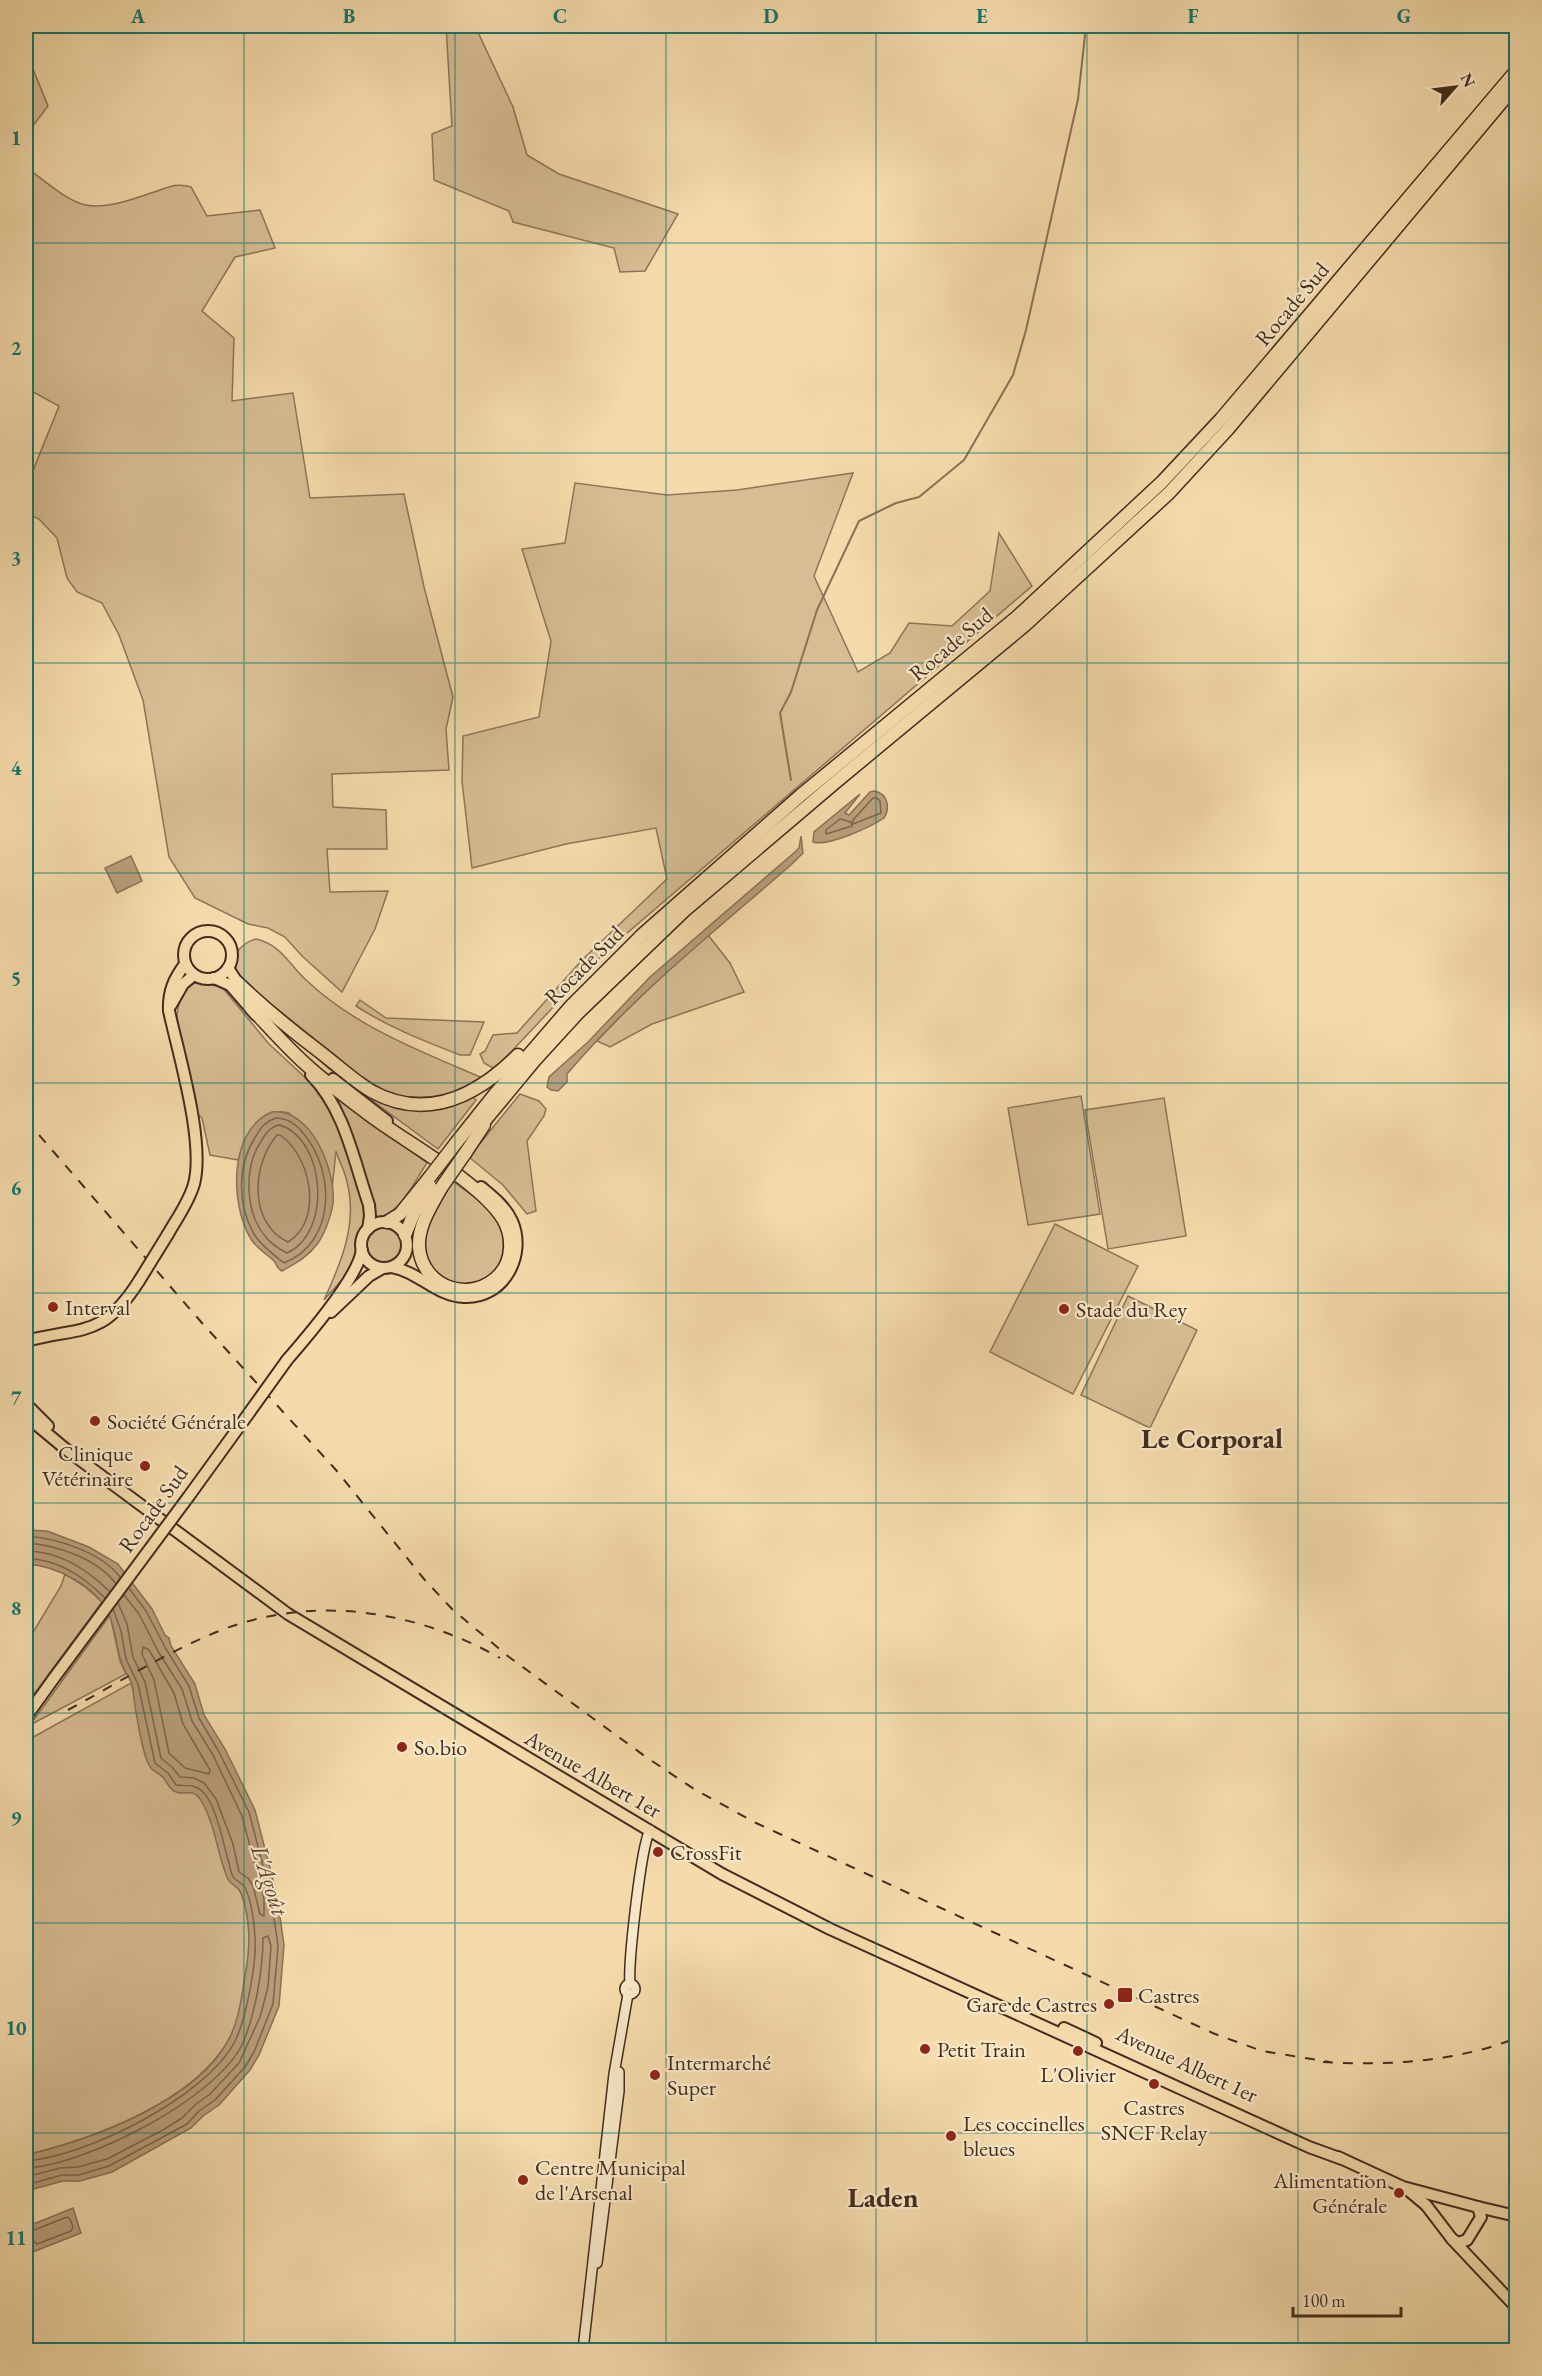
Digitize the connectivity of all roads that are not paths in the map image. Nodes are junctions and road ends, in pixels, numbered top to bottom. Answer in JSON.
{"nodes":[{"id":1,"x":1516,"y":70,"type":"edge"},
{"id":2,"x":1516,"y":85,"type":"edge"},
{"id":3,"x":185,"y":964,"type":"junction"},
{"id":4,"x":228,"y":968,"type":"junction"},
{"id":5,"x":194,"y":975,"type":"junction"},
{"id":6,"x":214,"y":978,"type":"junction"},
{"id":7,"x":237,"y":982,"type":"junction"},
{"id":8,"x":571,"y":1006,"type":"junction"},
{"id":9,"x":252,"y":1010,"type":"junction"},
{"id":10,"x":169,"y":1011,"type":"junction"},
{"id":11,"x":461,"y":1148,"type":"junction"},
{"id":12,"x":435,"y":1183,"type":"junction"},
{"id":13,"x":387,"y":1222,"type":"junction"},
{"id":14,"x":368,"y":1229,"type":"junction"},
{"id":15,"x":405,"y":1235,"type":"junction"},
{"id":16,"x":362,"y":1250,"type":"junction"},
{"id":17,"x":387,"y":1268,"type":"junction"},
{"id":18,"x":316,"y":1327,"type":"junction"},
{"id":19,"x":28,"y":1339,"type":"edge"},
{"id":20,"x":26,"y":1404,"type":"edge"},
{"id":21,"x":26,"y":1416,"type":"edge"},
{"id":22,"x":97,"y":1472,"type":"junction"},
{"id":23,"x":26,"y":1717,"type":"edge"},
{"id":24,"x":651,"y":1830,"type":"junction"},
{"id":25,"x":1403,"y":2187,"type":"junction"},
{"id":26,"x":1451,"y":2199,"type":"junction"},
{"id":27,"x":1478,"y":2206,"type":"junction"},
{"id":28,"x":1516,"y":2216,"type":"edge"},
{"id":29,"x":1437,"y":2219,"type":"junction"},
{"id":30,"x":1452,"y":2239,"type":"junction"},
{"id":31,"x":1516,"y":2307,"type":"edge"},
{"id":32,"x":583,"y":2350,"type":"edge"}],
"edges":[{"from":1,"to":8,"type":"highway","name":"Rocade Sud"},
{"from":2,"to":11,"type":"highway","name":"Rocade Sud"},
{"from":3,"to":4,"type":"main road"},
{"from":3,"to":5,"type":"main road"},
{"from":3,"to":10,"type":"main road"},
{"from":4,"to":6,"type":"main road"},
{"from":4,"to":7,"type":"main road"},
{"from":5,"to":6,"type":"main road"},
{"from":5,"to":10,"type":"main road"},
{"from":6,"to":9,"type":"main road"},
{"from":7,"to":8,"type":"highway"},
{"from":7,"to":17,"type":"main road"},
{"from":8,"to":11,"type":"highway","name":"Rocade Sud"},
{"from":9,"to":12,"type":"highway"},
{"from":9,"to":14,"type":"main road"},
{"from":10,"to":19,"type":"main road","bridge":true},
{"from":11,"to":12,"type":"highway","name":"Rocade Sud"},
{"from":12,"to":13,"type":"highway","name":"Rocade Sud"},
{"from":12,"to":15,"type":"highway","name":"Rocade Sud"},
{"from":13,"to":14,"type":"main road"},
{"from":13,"to":15,"type":"main road"},
{"from":14,"to":16,"type":"main road"},
{"from":15,"to":17,"type":"main road"},
{"from":16,"to":17,"type":"main road"},
{"from":16,"to":18,"type":"main road","name":"Rocade Sud"},
{"from":17,"to":18,"type":"main road","name":"Rocade Sud"},
{"from":18,"to":23,"type":"main road","name":"Rocade Sud","bridge":true},
{"from":20,"to":22,"type":"main road"},
{"from":21,"to":22,"type":"main road"},
{"from":22,"to":24,"type":"main road","name":"Avenue Albert 1er"},
{"from":24,"to":25,"type":"main road","name":"Avenue Albert 1er"},
{"from":24,"to":32,"type":"main road"},
{"from":25,"to":26,"type":"main road","name":"Avenue Albert 1er"},
{"from":25,"to":29,"type":"main road","name":"Avenue Albert 1er"},
{"from":26,"to":27,"type":"main road"},
{"from":26,"to":29,"type":"main road"},
{"from":27,"to":28,"type":"main road"},
{"from":27,"to":30,"type":"main road"},
{"from":29,"to":30,"type":"main road"},
{"from":30,"to":31,"type":"main road"}]}
